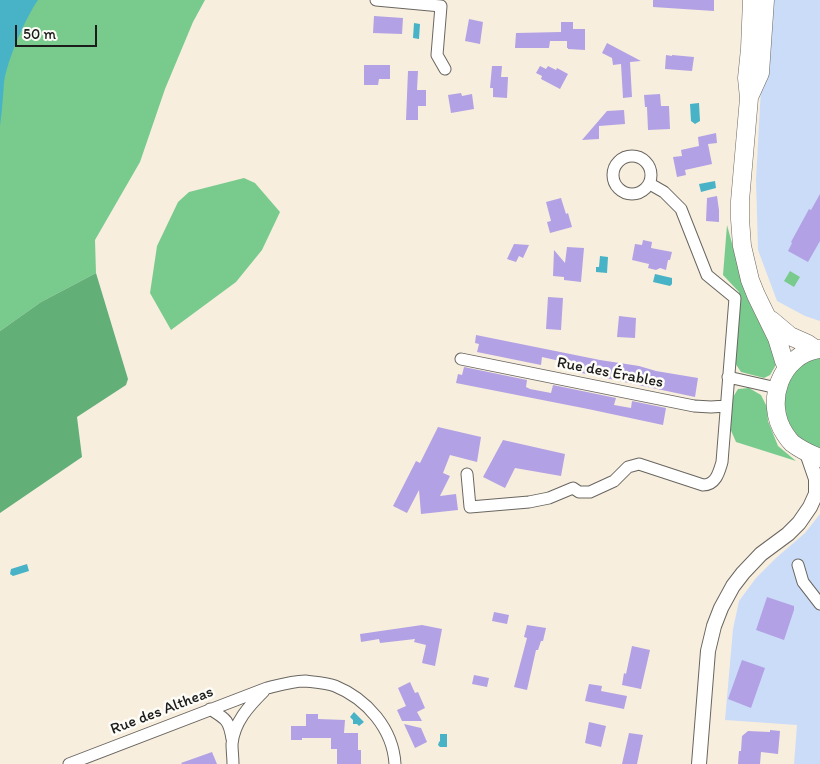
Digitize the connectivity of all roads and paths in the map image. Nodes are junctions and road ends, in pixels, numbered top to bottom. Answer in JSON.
{"nodes":[{"id":1,"x":376,"y":0,"type":"edge"},
{"id":2,"x":752,"y":0,"type":"edge"},
{"id":3,"x":765,"y":0,"type":"edge"},
{"id":4,"x":445,"y":69,"type":"dead end"},
{"id":5,"x":749,"y":98,"type":"junction"},
{"id":6,"x":650,"y":184,"type":"dead end"},
{"id":7,"x":767,"y":317,"type":"junction"},
{"id":8,"x":817,"y":349,"type":"edge"},
{"id":9,"x":461,"y":359,"type":"dead end"},
{"id":10,"x":788,"y":367,"type":"junction"},
{"id":11,"x":728,"y":377,"type":"junction"},
{"id":12,"x":777,"y":388,"type":"junction"},
{"id":13,"x":726,"y":406,"type":"junction"},
{"id":14,"x":813,"y":456,"type":"edge"},
{"id":15,"x":468,"y":474,"type":"dead end"},
{"id":16,"x":818,"y":490,"type":"edge"},
{"id":17,"x":798,"y":565,"type":"dead end"},
{"id":18,"x":820,"y":604,"type":"edge"},
{"id":19,"x":267,"y":688,"type":"junction"},
{"id":20,"x":210,"y":710,"type":"junction"},
{"id":21,"x":232,"y":743,"type":"junction"},
{"id":22,"x":69,"y":764,"type":"edge"},
{"id":23,"x":233,"y":764,"type":"edge"},
{"id":24,"x":395,"y":764,"type":"edge"},
{"id":25,"x":699,"y":764,"type":"edge"}],
"edges":[{"from":1,"to":4,"type":"street"},
{"from":2,"to":5,"type":"main road"},
{"from":3,"to":5,"type":"main road"},
{"from":5,"to":7,"type":"main road"},
{"from":6,"to":11,"type":"street"},
{"from":7,"to":8,"type":"main road"},
{"from":7,"to":10,"type":"main road"},
{"from":8,"to":10,"type":"main road"},
{"from":9,"to":13,"type":"street","name":"Rue des Érables"},
{"from":10,"to":12,"type":"main road"},
{"from":11,"to":12,"type":"street"},
{"from":11,"to":13,"type":"street"},
{"from":12,"to":14,"type":"main road"},
{"from":13,"to":15,"type":"street"},
{"from":14,"to":16,"type":"street"},
{"from":16,"to":25,"type":"street"},
{"from":17,"to":18,"type":"street"},
{"from":19,"to":20,"type":"street","name":"Rue des Altheas"},
{"from":19,"to":21,"type":"street"},
{"from":19,"to":24,"type":"street","name":"Rue des Altheas"},
{"from":20,"to":21,"type":"street"},
{"from":20,"to":22,"type":"street","name":"Rue des Altheas"},
{"from":21,"to":23,"type":"street"}]}
